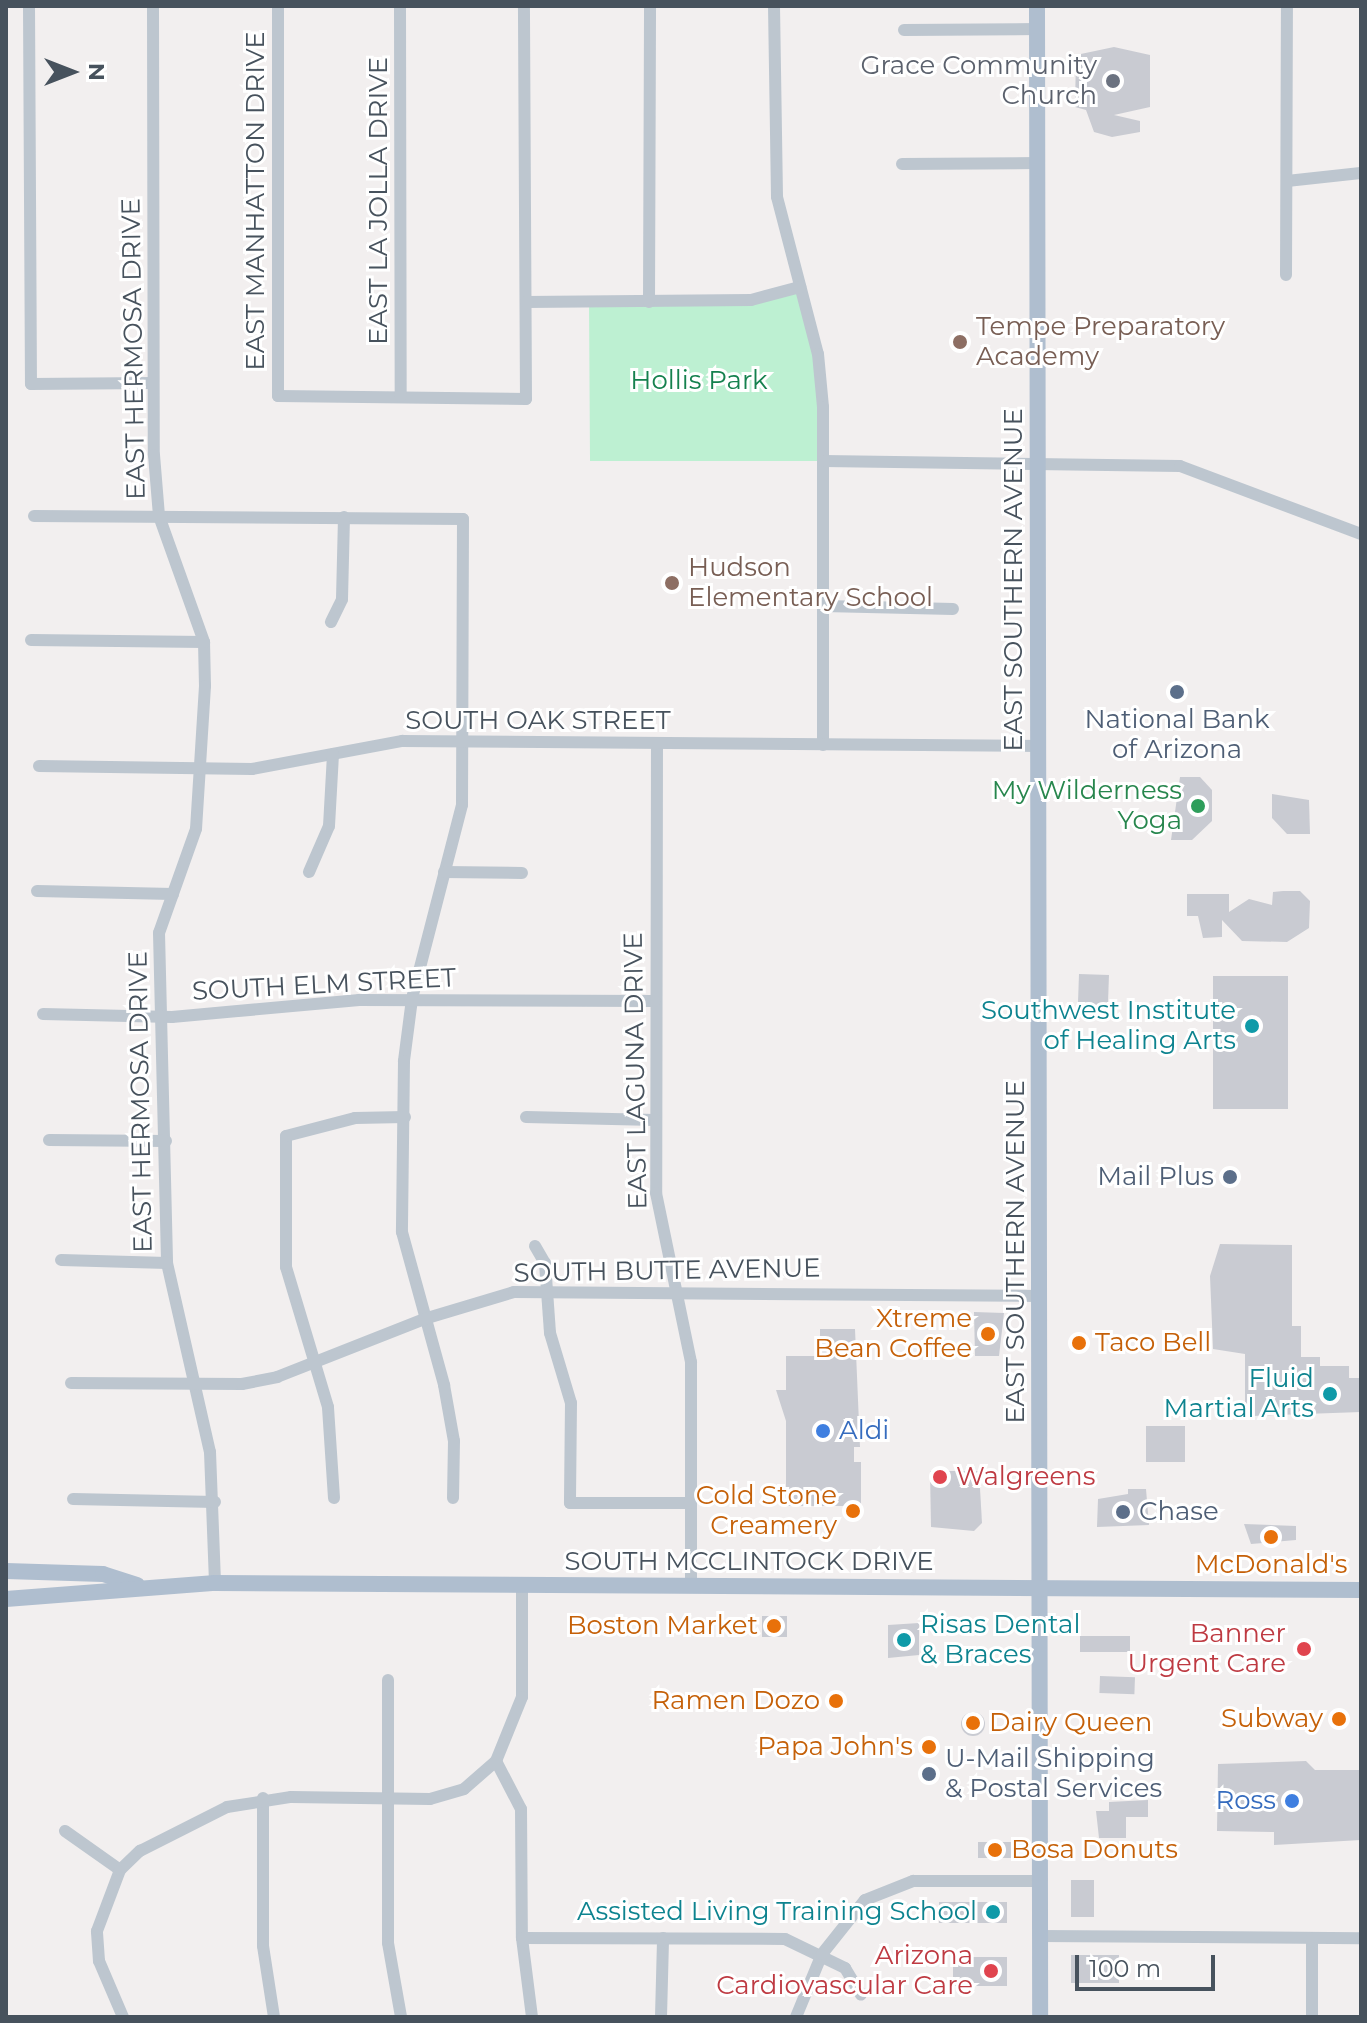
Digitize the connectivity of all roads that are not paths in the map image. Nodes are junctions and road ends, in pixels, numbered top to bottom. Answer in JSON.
{"nodes":[{"id":1,"x":29,"y":6,"type":"edge"},
{"id":2,"x":153,"y":6,"type":"edge"},
{"id":3,"x":278,"y":6,"type":"edge"},
{"id":4,"x":400,"y":6,"type":"edge"},
{"id":5,"x":524,"y":6,"type":"edge"},
{"id":6,"x":650,"y":6,"type":"edge"},
{"id":7,"x":774,"y":6,"type":"edge"},
{"id":8,"x":1037,"y":6,"type":"edge"},
{"id":9,"x":1287,"y":6,"type":"edge"},
{"id":10,"x":1037,"y":29,"type":"junction"},
{"id":11,"x":904,"y":30,"type":"dead end"},
{"id":12,"x":1038,"y":163,"type":"junction"},
{"id":13,"x":902,"y":164,"type":"dead end"},
{"id":14,"x":1361,"y":173,"type":"edge"},
{"id":15,"x":1287,"y":181,"type":"junction"},
{"id":16,"x":1286,"y":275,"type":"dead end"},
{"id":17,"x":800,"y":287,"type":"junction"},
{"id":18,"x":526,"y":302,"type":"junction"},
{"id":19,"x":649,"y":302,"type":"junction"},
{"id":20,"x":153,"y":383,"type":"junction"},
{"id":21,"x":401,"y":396,"type":"junction"},
{"id":22,"x":824,"y":461,"type":"junction"},
{"id":23,"x":1038,"y":463,"type":"junction"},
{"id":24,"x":34,"y":516,"type":"dead end"},
{"id":25,"x":159,"y":516,"type":"junction"},
{"id":26,"x":344,"y":517,"type":"junction"},
{"id":27,"x":1361,"y":534,"type":"edge"},
{"id":28,"x":824,"y":606,"type":"junction"},
{"id":29,"x":953,"y":609,"type":"dead end"},
{"id":30,"x":331,"y":622,"type":"dead end"},
{"id":31,"x":31,"y":640,"type":"dead end"},
{"id":32,"x":204,"y":642,"type":"junction"},
{"id":33,"x":463,"y":742,"type":"junction"},
{"id":34,"x":657,"y":743,"type":"junction"},
{"id":35,"x":823,"y":745,"type":"junction"},
{"id":36,"x":1039,"y":746,"type":"junction"},
{"id":37,"x":333,"y":754,"type":"junction"},
{"id":38,"x":39,"y":766,"type":"dead end"},
{"id":39,"x":202,"y":769,"type":"junction"},
{"id":40,"x":309,"y":872,"type":"dead end"},
{"id":41,"x":444,"y":872,"type":"junction"},
{"id":42,"x":522,"y":873,"type":"dead end"},
{"id":43,"x":37,"y":891,"type":"dead end"},
{"id":44,"x":173,"y":894,"type":"junction"},
{"id":45,"x":412,"y":999,"type":"junction"},
{"id":46,"x":655,"y":1001,"type":"junction"},
{"id":47,"x":43,"y":1014,"type":"dead end"},
{"id":48,"x":160,"y":1017,"type":"junction"},
{"id":49,"x":405,"y":1117,"type":"junction"},
{"id":50,"x":526,"y":1117,"type":"dead end"},
{"id":51,"x":655,"y":1120,"type":"junction"},
{"id":52,"x":49,"y":1140,"type":"dead end"},
{"id":53,"x":166,"y":1141,"type":"junction"},
{"id":54,"x":535,"y":1246,"type":"dead end"},
{"id":55,"x":61,"y":1260,"type":"dead end"},
{"id":56,"x":167,"y":1263,"type":"junction"},
{"id":57,"x":545,"y":1290,"type":"junction"},
{"id":58,"x":675,"y":1290,"type":"junction"},
{"id":59,"x":1040,"y":1296,"type":"junction"},
{"id":60,"x":424,"y":1319,"type":"junction"},
{"id":61,"x":314,"y":1364,"type":"junction"},
{"id":62,"x":71,"y":1383,"type":"dead end"},
{"id":63,"x":193,"y":1385,"type":"junction"},
{"id":64,"x":334,"y":1498,"type":"dead end"},
{"id":65,"x":453,"y":1498,"type":"dead end"},
{"id":66,"x":73,"y":1499,"type":"dead end"},
{"id":67,"x":215,"y":1502,"type":"junction"},
{"id":68,"x":691,"y":1503,"type":"junction"},
{"id":69,"x":6,"y":1571,"type":"edge"},
{"id":70,"x":215,"y":1583,"type":"junction"},
{"id":71,"x":137,"y":1585,"type":"junction"},
{"id":72,"x":522,"y":1585,"type":"junction"},
{"id":73,"x":691,"y":1586,"type":"junction"},
{"id":74,"x":1038,"y":1588,"type":"junction"},
{"id":75,"x":1361,"y":1590,"type":"edge"},
{"id":76,"x":6,"y":1599,"type":"edge"},
{"id":77,"x":388,"y":1680,"type":"dead end"},
{"id":78,"x":496,"y":1761,"type":"junction"},
{"id":79,"x":263,"y":1798,"type":"junction"},
{"id":80,"x":388,"y":1798,"type":"junction"},
{"id":81,"x":65,"y":1831,"type":"dead end"},
{"id":82,"x":120,"y":1870,"type":"junction"},
{"id":83,"x":1039,"y":1881,"type":"junction"},
{"id":84,"x":1040,"y":1936,"type":"junction"},
{"id":85,"x":522,"y":1938,"type":"junction"},
{"id":86,"x":663,"y":1938,"type":"junction"},
{"id":87,"x":1312,"y":1938,"type":"junction"},
{"id":88,"x":1361,"y":1938,"type":"edge"},
{"id":89,"x":822,"y":1954,"type":"junction"},
{"id":90,"x":861,"y":1995,"type":"dead end"},
{"id":91,"x":123,"y":2017,"type":"edge"},
{"id":92,"x":274,"y":2017,"type":"edge"},
{"id":93,"x":401,"y":2017,"type":"edge"},
{"id":94,"x":532,"y":2017,"type":"edge"},
{"id":95,"x":661,"y":2017,"type":"edge"},
{"id":96,"x":796,"y":2017,"type":"edge"},
{"id":97,"x":1040,"y":2017,"type":"edge"},
{"id":98,"x":1312,"y":2017,"type":"edge"}],
"edges":[{"from":1,"to":20,"type":"street"},
{"from":2,"to":20,"type":"street","name":"EAST HERMOSA DRIVE"},
{"from":3,"to":21,"type":"street","name":"EAST MANHATTON DRIVE"},
{"from":4,"to":21,"type":"street","name":"EAST LA JOLLA DRIVE"},
{"from":5,"to":18,"type":"street"},
{"from":6,"to":19,"type":"street"},
{"from":7,"to":17,"type":"street"},
{"from":8,"to":10,"type":"main road","name":"EAST SOUTHERN AVENUE"},
{"from":9,"to":15,"type":"street"},
{"from":10,"to":11,"type":"street"},
{"from":10,"to":12,"type":"main road","name":"EAST SOUTHERN AVENUE"},
{"from":12,"to":13,"type":"street"},
{"from":12,"to":23,"type":"main road","name":"EAST SOUTHERN AVENUE"},
{"from":14,"to":15,"type":"street"},
{"from":15,"to":16,"type":"street"},
{"from":17,"to":19,"type":"street"},
{"from":17,"to":22,"type":"street"},
{"from":18,"to":19,"type":"street"},
{"from":18,"to":21,"type":"street"},
{"from":20,"to":25,"type":"street","name":"EAST HERMOSA DRIVE"},
{"from":22,"to":23,"type":"street"},
{"from":22,"to":28,"type":"street"},
{"from":23,"to":27,"type":"street"},
{"from":23,"to":36,"type":"main road","name":"EAST SOUTHERN AVENUE"},
{"from":24,"to":25,"type":"street"},
{"from":25,"to":26,"type":"street"},
{"from":25,"to":32,"type":"street","name":"EAST HERMOSA DRIVE"},
{"from":26,"to":30,"type":"street"},
{"from":26,"to":33,"type":"street"},
{"from":28,"to":29,"type":"street"},
{"from":28,"to":35,"type":"street"},
{"from":31,"to":32,"type":"street"},
{"from":32,"to":39,"type":"street","name":"EAST HERMOSA DRIVE"},
{"from":33,"to":34,"type":"street","name":"SOUTH OAK STREET"},
{"from":33,"to":37,"type":"street","name":"SOUTH OAK STREET"},
{"from":33,"to":41,"type":"street"},
{"from":34,"to":35,"type":"street","name":"SOUTH OAK STREET"},
{"from":34,"to":46,"type":"street","name":"EAST LAGUNA DRIVE"},
{"from":35,"to":36,"type":"street","name":"SOUTH OAK STREET"},
{"from":36,"to":59,"type":"main road","name":"EAST SOUTHERN AVENUE"},
{"from":37,"to":39,"type":"street","name":"SOUTH OAK STREET"},
{"from":37,"to":40,"type":"street"},
{"from":38,"to":39,"type":"street","name":"SOUTH OAK STREET"},
{"from":39,"to":44,"type":"street","name":"EAST HERMOSA DRIVE"},
{"from":41,"to":42,"type":"street"},
{"from":41,"to":45,"type":"street"},
{"from":43,"to":44,"type":"street"},
{"from":44,"to":48,"type":"street","name":"EAST HERMOSA DRIVE"},
{"from":45,"to":46,"type":"street","name":"SOUTH ELM STREET"},
{"from":45,"to":48,"type":"street","name":"SOUTH ELM STREET"},
{"from":45,"to":49,"type":"street"},
{"from":46,"to":51,"type":"street","name":"EAST LAGUNA DRIVE"},
{"from":47,"to":48,"type":"street","name":"SOUTH ELM STREET"},
{"from":48,"to":53,"type":"street","name":"EAST HERMOSA DRIVE"},
{"from":49,"to":60,"type":"street"},
{"from":49,"to":61,"type":"street"},
{"from":50,"to":51,"type":"street"},
{"from":51,"to":58,"type":"street","name":"EAST LAGUNA DRIVE"},
{"from":52,"to":53,"type":"street"},
{"from":53,"to":56,"type":"street","name":"EAST HERMOSA DRIVE"},
{"from":54,"to":57,"type":"street"},
{"from":55,"to":56,"type":"street"},
{"from":56,"to":63,"type":"street","name":"EAST HERMOSA DRIVE"},
{"from":57,"to":58,"type":"street","name":"SOUTH BUTTE AVENUE"},
{"from":57,"to":60,"type":"street","name":"SOUTH BUTTE AVENUE"},
{"from":57,"to":68,"type":"street"},
{"from":58,"to":59,"type":"street","name":"SOUTH BUTTE AVENUE"},
{"from":58,"to":68,"type":"street","name":"EAST LAGUNA DRIVE"},
{"from":59,"to":74,"type":"main road","name":"EAST SOUTHERN AVENUE"},
{"from":60,"to":61,"type":"street","name":"SOUTH BUTTE AVENUE"},
{"from":60,"to":65,"type":"street"},
{"from":61,"to":63,"type":"street","name":"SOUTH BUTTE AVENUE"},
{"from":61,"to":64,"type":"street"},
{"from":62,"to":63,"type":"street","name":"SOUTH BUTTE AVENUE"},
{"from":63,"to":67,"type":"street","name":"EAST HERMOSA DRIVE"},
{"from":66,"to":67,"type":"street"},
{"from":67,"to":70,"type":"street","name":"EAST HERMOSA DRIVE"},
{"from":68,"to":73,"type":"street","name":"EAST LAGUNA DRIVE"},
{"from":69,"to":71,"type":"main road","name":"SOUTH MCCLINTOCK DRIVE"},
{"from":70,"to":71,"type":"main road","name":"SOUTH MCCLINTOCK DRIVE"},
{"from":70,"to":72,"type":"main road","name":"SOUTH MCCLINTOCK DRIVE"},
{"from":71,"to":76,"type":"main road","name":"SOUTH MCCLINTOCK DRIVE"},
{"from":72,"to":73,"type":"main road","name":"SOUTH MCCLINTOCK DRIVE"},
{"from":72,"to":78,"type":"street"},
{"from":73,"to":74,"type":"main road","name":"SOUTH MCCLINTOCK DRIVE"},
{"from":74,"to":75,"type":"main road","name":"SOUTH MCCLINTOCK DRIVE"},
{"from":74,"to":83,"type":"main road","name":"EAST SOUTHERN AVENUE"},
{"from":77,"to":80,"type":"street"},
{"from":78,"to":80,"type":"street"},
{"from":78,"to":85,"type":"street"},
{"from":79,"to":80,"type":"street"},
{"from":79,"to":82,"type":"street"},
{"from":79,"to":92,"type":"street"},
{"from":80,"to":93,"type":"street"},
{"from":81,"to":82,"type":"street"},
{"from":82,"to":91,"type":"street"},
{"from":83,"to":84,"type":"main road","name":"EAST SOUTHERN AVENUE"},
{"from":83,"to":89,"type":"street"},
{"from":84,"to":87,"type":"street"},
{"from":84,"to":97,"type":"main road","name":"EAST SOUTHERN AVENUE"},
{"from":85,"to":86,"type":"street"},
{"from":85,"to":94,"type":"street"},
{"from":86,"to":89,"type":"street"},
{"from":86,"to":95,"type":"street"},
{"from":87,"to":88,"type":"street"},
{"from":87,"to":98,"type":"street"},
{"from":89,"to":90,"type":"street"},
{"from":89,"to":96,"type":"street"}]}
